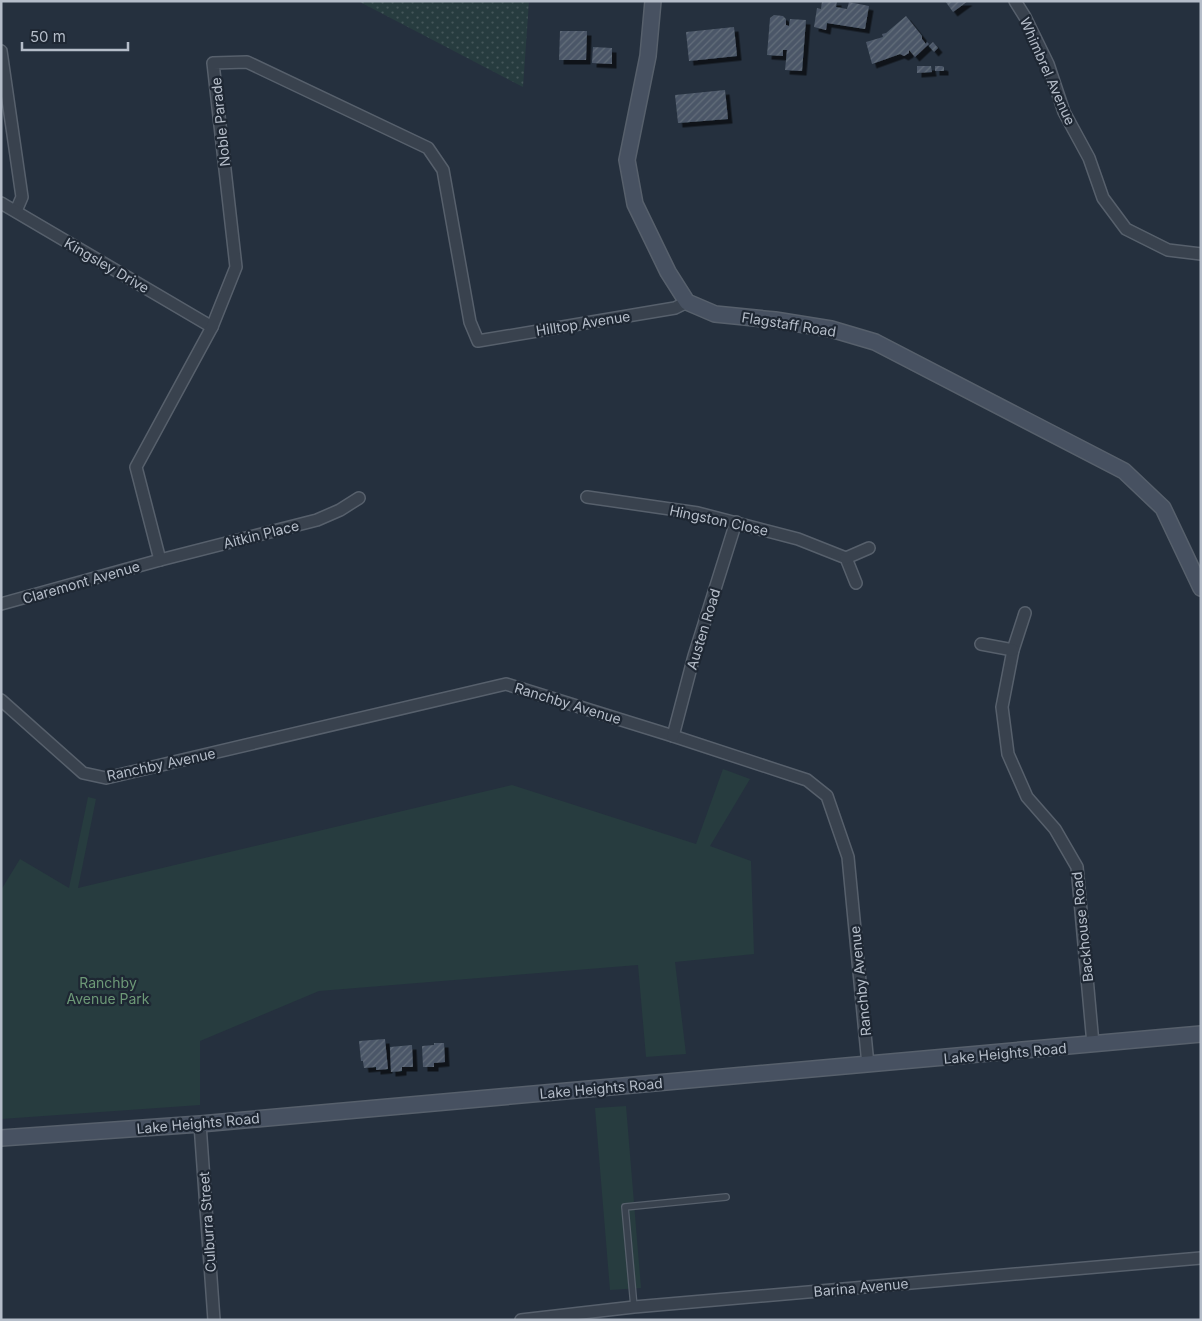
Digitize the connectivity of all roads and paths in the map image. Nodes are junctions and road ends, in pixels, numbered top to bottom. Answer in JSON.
{"nodes":[{"id":1,"x":652,"y":1,"type":"edge"},
{"id":2,"x":1015,"y":1,"type":"edge"},
{"id":3,"x":1,"y":51,"type":"edge"},
{"id":4,"x":1,"y":203,"type":"edge"},
{"id":5,"x":16,"y":212,"type":"junction"},
{"id":6,"x":1201,"y":254,"type":"edge"},
{"id":7,"x":687,"y":302,"type":"junction"},
{"id":8,"x":212,"y":327,"type":"junction"},
{"id":9,"x":478,"y":341,"type":"joint"},
{"id":10,"x":587,"y":497,"type":"dead end"},
{"id":11,"x":358,"y":498,"type":"dead end"},
{"id":12,"x":736,"y":522,"type":"junction"},
{"id":13,"x":869,"y":548,"type":"dead end"},
{"id":14,"x":846,"y":558,"type":"junction"},
{"id":15,"x":160,"y":560,"type":"junction"},
{"id":16,"x":856,"y":583,"type":"dead end"},
{"id":17,"x":1201,"y":588,"type":"edge"},
{"id":18,"x":1,"y":604,"type":"edge"},
{"id":19,"x":1025,"y":613,"type":"dead end"},
{"id":20,"x":981,"y":644,"type":"dead end"},
{"id":21,"x":1014,"y":650,"type":"junction"},
{"id":22,"x":1,"y":700,"type":"edge"},
{"id":23,"x":674,"y":736,"type":"junction"},
{"id":24,"x":1201,"y":1034,"type":"edge"},
{"id":25,"x":1092,"y":1044,"type":"junction"},
{"id":26,"x":868,"y":1065,"type":"junction"},
{"id":27,"x":200,"y":1124,"type":"junction"},
{"id":28,"x":1,"y":1138,"type":"edge"},
{"id":29,"x":726,"y":1197,"type":"dead end"},
{"id":30,"x":1201,"y":1258,"type":"edge"},
{"id":31,"x":634,"y":1307,"type":"junction"},
{"id":32,"x":578,"y":1317,"type":"edge"},
{"id":33,"x":214,"y":1320,"type":"edge"},
{"id":34,"x":521,"y":1320,"type":"edge"}],
"edges":[{"from":1,"to":7,"type":"main road"},
{"from":2,"to":6,"type":"street","name":"Whimbrel Avenue"},
{"from":3,"to":5,"type":"street"},
{"from":4,"to":5,"type":"street","name":"Kingsley Drive"},
{"from":5,"to":8,"type":"street","name":"Kingsley Drive"},
{"from":7,"to":9,"type":"street","name":"Hilltop Avenue"},
{"from":7,"to":17,"type":"main road","name":"Flagstaff Road"},
{"from":8,"to":9,"type":"street","name":"Noble Parade"},
{"from":8,"to":15,"type":"street","name":"Noble Parade"},
{"from":10,"to":12,"type":"street","name":"Hingston Close"},
{"from":11,"to":15,"type":"street","name":"Aitkin Place"},
{"from":12,"to":14,"type":"street","name":"Hingston Close"},
{"from":12,"to":23,"type":"street","name":"Austen Road"},
{"from":13,"to":14,"type":"street"},
{"from":14,"to":16,"type":"street"},
{"from":15,"to":18,"type":"street","name":"Claremont Avenue"},
{"from":19,"to":21,"type":"street","name":"Backhouse Road"},
{"from":20,"to":21,"type":"street"},
{"from":21,"to":25,"type":"street","name":"Backhouse Road"},
{"from":22,"to":23,"type":"street","name":"Ranchby Avenue"},
{"from":23,"to":26,"type":"street","name":"Ranchby Avenue"},
{"from":24,"to":25,"type":"main road","name":"Lake Heights Road"},
{"from":25,"to":26,"type":"main road","name":"Lake Heights Road"},
{"from":26,"to":27,"type":"main road","name":"Lake Heights Road"},
{"from":27,"to":28,"type":"main road","name":"Lake Heights Road"},
{"from":27,"to":33,"type":"street","name":"Culburra Street"},
{"from":29,"to":31,"type":"lane"},
{"from":30,"to":31,"type":"street","name":"Barina Avenue"},
{"from":31,"to":32,"type":"street","name":"Barina Avenue"},
{"from":32,"to":34,"type":"street","name":"Barina Avenue"}]}
